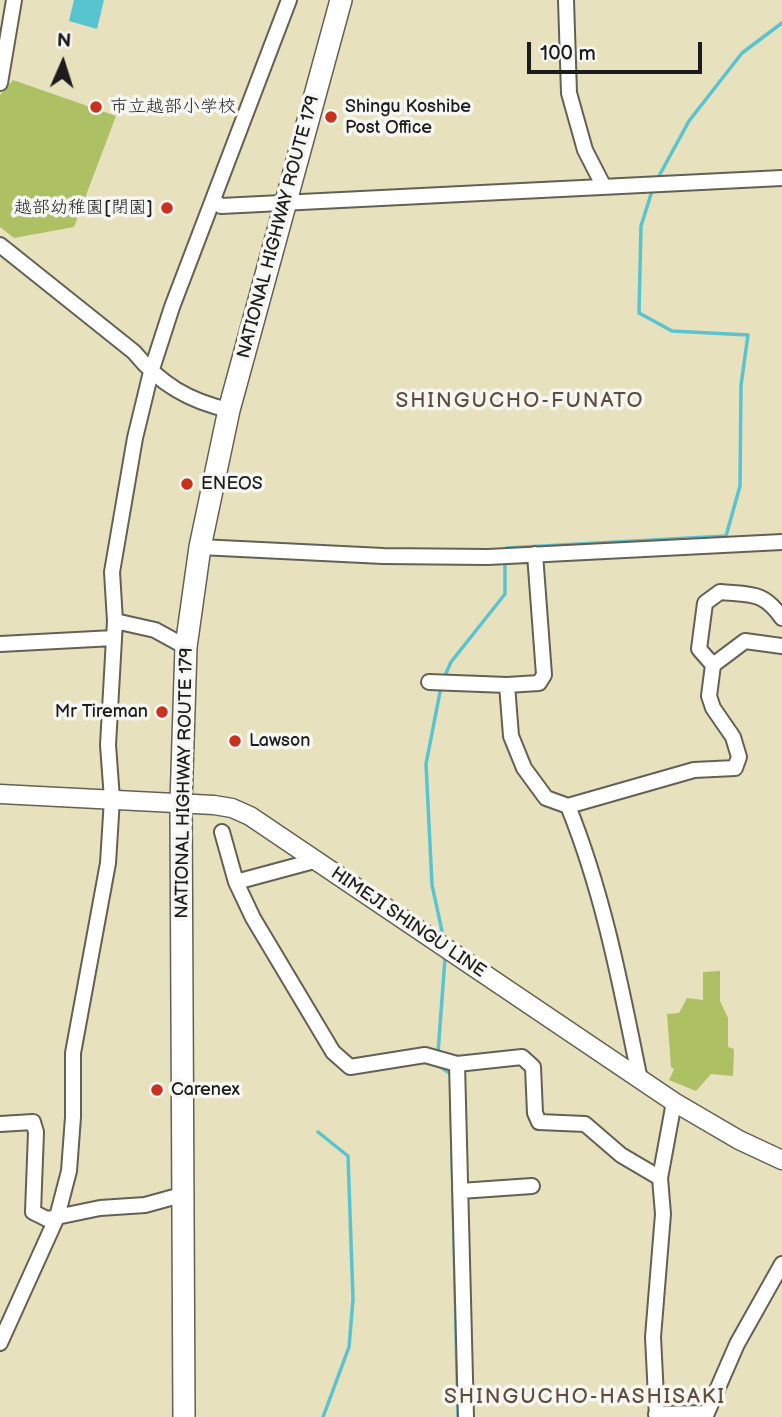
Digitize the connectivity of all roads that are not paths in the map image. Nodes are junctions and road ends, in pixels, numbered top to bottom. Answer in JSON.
{"nodes":[{"id":1,"x":14,"y":0,"type":"edge"},
{"id":2,"x":289,"y":0,"type":"edge"},
{"id":3,"x":341,"y":0,"type":"edge"},
{"id":4,"x":566,"y":0,"type":"edge"},
{"id":5,"x":0,"y":83,"type":"edge"},
{"id":6,"x":782,"y":178,"type":"edge"},
{"id":7,"x":604,"y":187,"type":"junction"},
{"id":8,"x":214,"y":201,"type":"junction"},
{"id":9,"x":286,"y":201,"type":"junction"},
{"id":10,"x":0,"y":245,"type":"edge"},
{"id":11,"x":151,"y":372,"type":"junction"},
{"id":12,"x":229,"y":410,"type":"junction"},
{"id":13,"x":782,"y":542,"type":"edge"},
{"id":14,"x":200,"y":547,"type":"junction"},
{"id":15,"x":535,"y":554,"type":"junction"},
{"id":16,"x":782,"y":618,"type":"edge"},
{"id":17,"x":115,"y":621,"type":"junction"},
{"id":18,"x":114,"y":638,"type":"junction"},
{"id":19,"x":0,"y":644,"type":"edge"},
{"id":20,"x":782,"y":646,"type":"edge"},
{"id":21,"x":186,"y":647,"type":"junction"},
{"id":22,"x":713,"y":664,"type":"junction"},
{"id":23,"x":429,"y":682,"type":"dead end"},
{"id":24,"x":507,"y":685,"type":"junction"},
{"id":25,"x":0,"y":794,"type":"edge"},
{"id":26,"x":112,"y":799,"type":"junction"},
{"id":27,"x":181,"y":803,"type":"junction"},
{"id":28,"x":568,"y":806,"type":"junction"},
{"id":29,"x":222,"y":832,"type":"dead end"},
{"id":30,"x":314,"y":860,"type":"junction"},
{"id":31,"x":236,"y":882,"type":"junction"},
{"id":32,"x":457,"y":1064,"type":"junction"},
{"id":33,"x":640,"y":1080,"type":"junction"},
{"id":34,"x":674,"y":1102,"type":"junction"},
{"id":35,"x":0,"y":1124,"type":"edge"},
{"id":36,"x":782,"y":1160,"type":"edge"},
{"id":37,"x":660,"y":1178,"type":"junction"},
{"id":38,"x":532,"y":1185,"type":"dead end"},
{"id":39,"x":460,"y":1191,"type":"junction"},
{"id":40,"x":185,"y":1194,"type":"junction"},
{"id":41,"x":57,"y":1217,"type":"junction"},
{"id":42,"x":782,"y":1264,"type":"edge"},
{"id":43,"x":0,"y":1343,"type":"edge"},
{"id":44,"x":657,"y":1416,"type":"edge"},
{"id":45,"x":184,"y":1417,"type":"edge"},
{"id":46,"x":466,"y":1417,"type":"edge"}],
"edges":[{"from":1,"to":5,"type":"street"},
{"from":2,"to":8,"type":"street"},
{"from":3,"to":9,"type":"highway","name":"NATIONAL HIGHWAY ROUTE 179"},
{"from":4,"to":7,"type":"street"},
{"from":6,"to":7,"type":"street"},
{"from":7,"to":9,"type":"street"},
{"from":8,"to":9,"type":"street"},
{"from":8,"to":11,"type":"street"},
{"from":9,"to":12,"type":"highway","name":"NATIONAL HIGHWAY ROUTE 179"},
{"from":10,"to":11,"type":"street"},
{"from":11,"to":12,"type":"street"},
{"from":11,"to":17,"type":"street"},
{"from":12,"to":14,"type":"highway","name":"NATIONAL HIGHWAY ROUTE 179"},
{"from":13,"to":15,"type":"street"},
{"from":14,"to":15,"type":"street"},
{"from":14,"to":21,"type":"highway","name":"NATIONAL HIGHWAY ROUTE 179"},
{"from":15,"to":24,"type":"street"},
{"from":16,"to":22,"type":"street"},
{"from":17,"to":18,"type":"street"},
{"from":17,"to":21,"type":"street"},
{"from":18,"to":19,"type":"street"},
{"from":18,"to":26,"type":"street"},
{"from":20,"to":22,"type":"street"},
{"from":21,"to":27,"type":"highway","name":"NATIONAL HIGHWAY ROUTE 179"},
{"from":22,"to":28,"type":"street"},
{"from":23,"to":24,"type":"street"},
{"from":24,"to":28,"type":"street"},
{"from":25,"to":26,"type":"main road","name":"HIMEJI SHINGU LINE"},
{"from":26,"to":27,"type":"main road","name":"HIMEJI SHINGU LINE"},
{"from":26,"to":41,"type":"street"},
{"from":27,"to":30,"type":"main road","name":"HIMEJI SHINGU LINE"},
{"from":27,"to":40,"type":"highway","name":"NATIONAL HIGHWAY ROUTE 179"},
{"from":28,"to":33,"type":"street"},
{"from":29,"to":31,"type":"street"},
{"from":30,"to":31,"type":"street"},
{"from":30,"to":33,"type":"main road","name":"HIMEJI SHINGU LINE"},
{"from":31,"to":32,"type":"street"},
{"from":32,"to":37,"type":"street"},
{"from":32,"to":39,"type":"street"},
{"from":33,"to":34,"type":"main road","name":"HIMEJI SHINGU LINE"},
{"from":34,"to":36,"type":"main road","name":"HIMEJI SHINGU LINE"},
{"from":34,"to":37,"type":"street"},
{"from":35,"to":41,"type":"street"},
{"from":37,"to":44,"type":"street"},
{"from":38,"to":39,"type":"street"},
{"from":39,"to":46,"type":"street"},
{"from":40,"to":41,"type":"street"},
{"from":40,"to":45,"type":"highway","name":"NATIONAL HIGHWAY ROUTE 179"},
{"from":41,"to":43,"type":"street"},
{"from":42,"to":44,"type":"street"}]}
